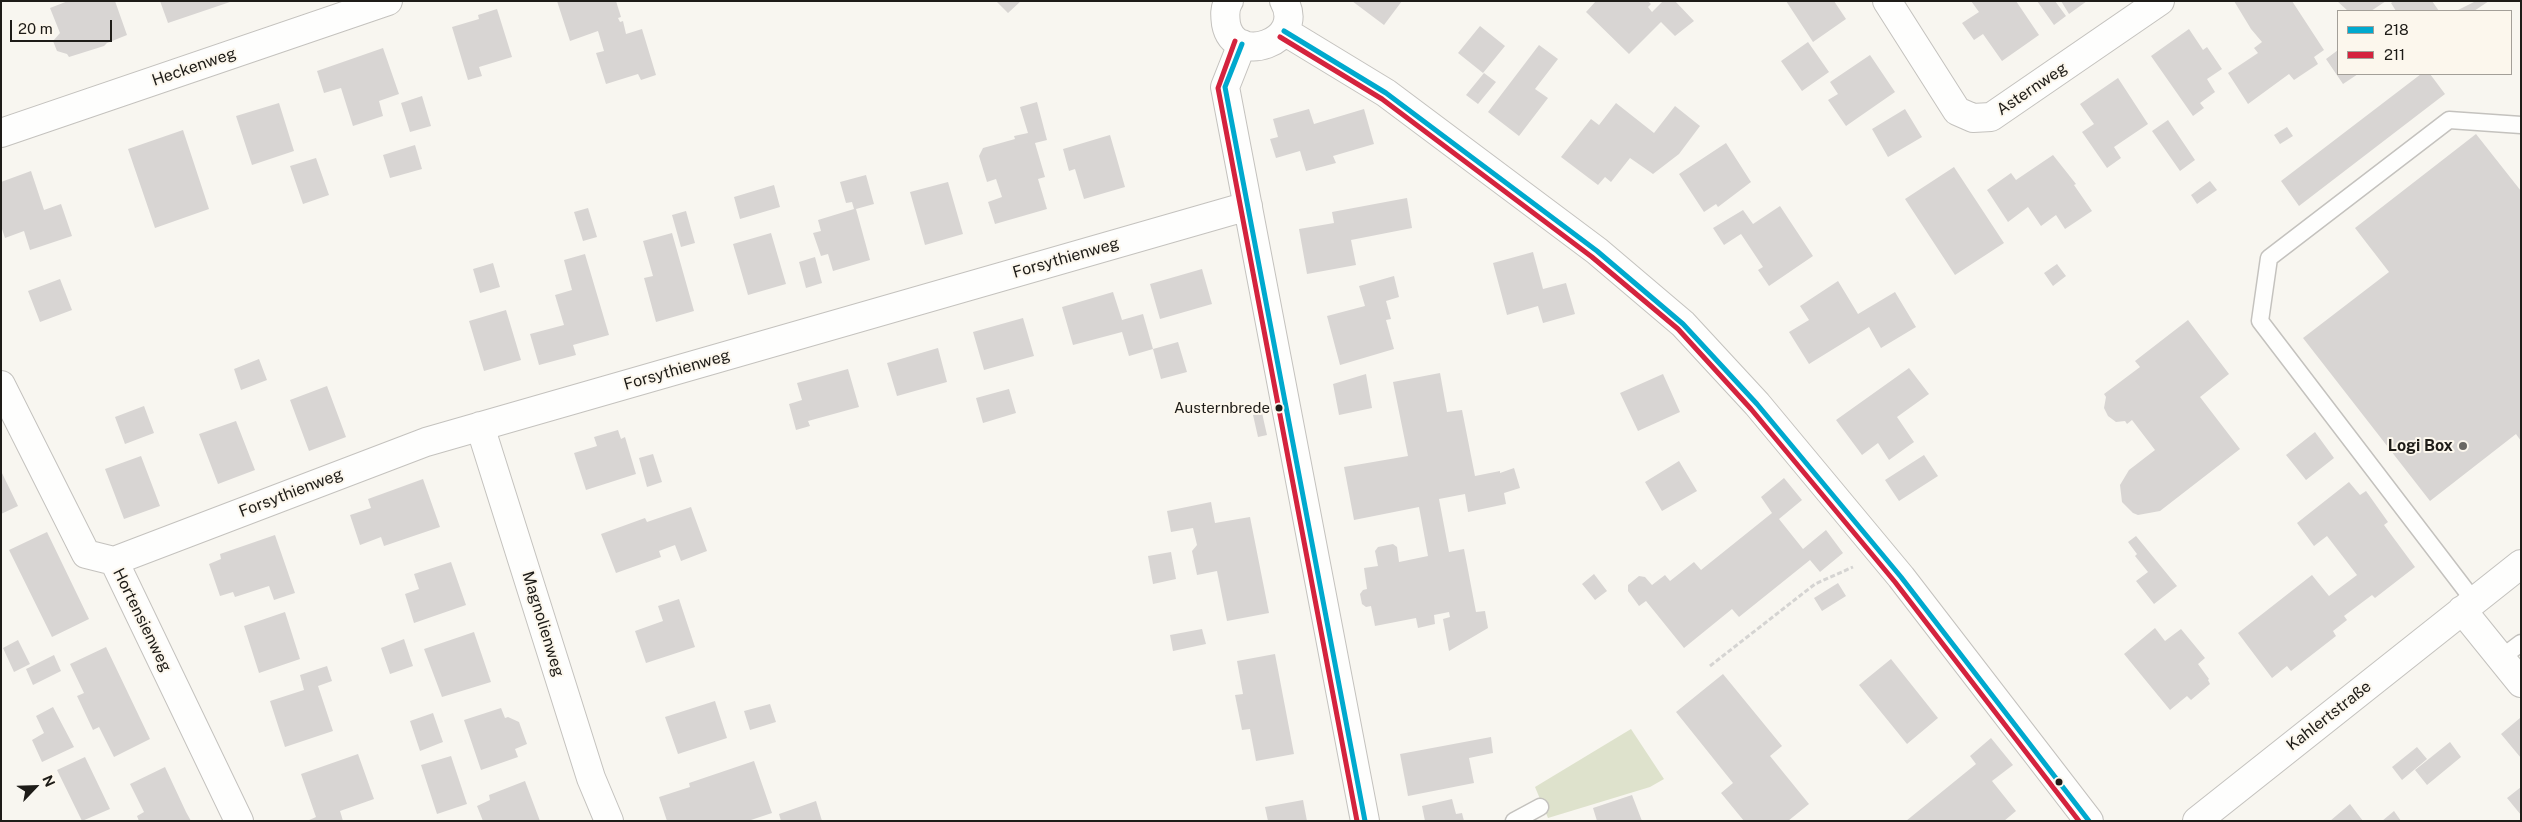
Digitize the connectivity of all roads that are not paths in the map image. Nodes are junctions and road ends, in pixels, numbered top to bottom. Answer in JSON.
{"nodes":[{"id":1,"x":388,"y":1,"type":"edge"},
{"id":2,"x":1284,"y":1,"type":"edge"},
{"id":3,"x":1887,"y":1,"type":"edge"},
{"id":4,"x":2160,"y":1,"type":"edge"},
{"id":5,"x":1225,"y":2,"type":"edge"},
{"id":6,"x":1284,"y":31,"type":"junction"},
{"id":7,"x":1242,"y":44,"type":"junction"},
{"id":8,"x":2521,"y":125,"type":"edge"},
{"id":9,"x":1,"y":133,"type":"edge"},
{"id":10,"x":1248,"y":206,"type":"junction"},
{"id":11,"x":1,"y":385,"type":"edge"},
{"id":12,"x":480,"y":426,"type":"junction"},
{"id":13,"x":114,"y":562,"type":"junction"},
{"id":14,"x":2521,"y":564,"type":"edge"},
{"id":15,"x":2468,"y":606,"type":"junction"},
{"id":16,"x":2511,"y":651,"type":"edge"},
{"id":17,"x":2521,"y":683,"type":"edge"},
{"id":18,"x":1540,"y":807,"type":"dead end"},
{"id":19,"x":239,"y":821,"type":"edge"},
{"id":20,"x":609,"y":821,"type":"edge"},
{"id":21,"x":1365,"y":821,"type":"edge"},
{"id":22,"x":1514,"y":821,"type":"edge"},
{"id":23,"x":2089,"y":821,"type":"edge"},
{"id":24,"x":2197,"y":821,"type":"edge"}],
"edges":[{"from":1,"to":9,"type":"street","name":"Heckenweg"},
{"from":2,"to":6,"type":"street"},
{"from":3,"to":4,"type":"street","name":"Asternweg"},
{"from":5,"to":7,"type":"street"},
{"from":6,"to":7,"type":"street"},
{"from":6,"to":23,"type":"street"},
{"from":7,"to":10,"type":"street"},
{"from":8,"to":15,"type":"lane"},
{"from":10,"to":12,"type":"street","name":"Forsythienweg"},
{"from":10,"to":21,"type":"street"},
{"from":11,"to":13,"type":"street","name":"Hortensienweg"},
{"from":12,"to":13,"type":"street","name":"Forsythienweg"},
{"from":12,"to":20,"type":"street","name":"Magnolienweg"},
{"from":13,"to":19,"type":"street","name":"Hortensienweg"},
{"from":14,"to":15,"type":"street","name":"Kahlertstraße"},
{"from":15,"to":16,"type":"street"},
{"from":15,"to":24,"type":"street","name":"Kahlertstraße"},
{"from":16,"to":17,"type":"street"},
{"from":18,"to":22,"type":"lane"}]}
